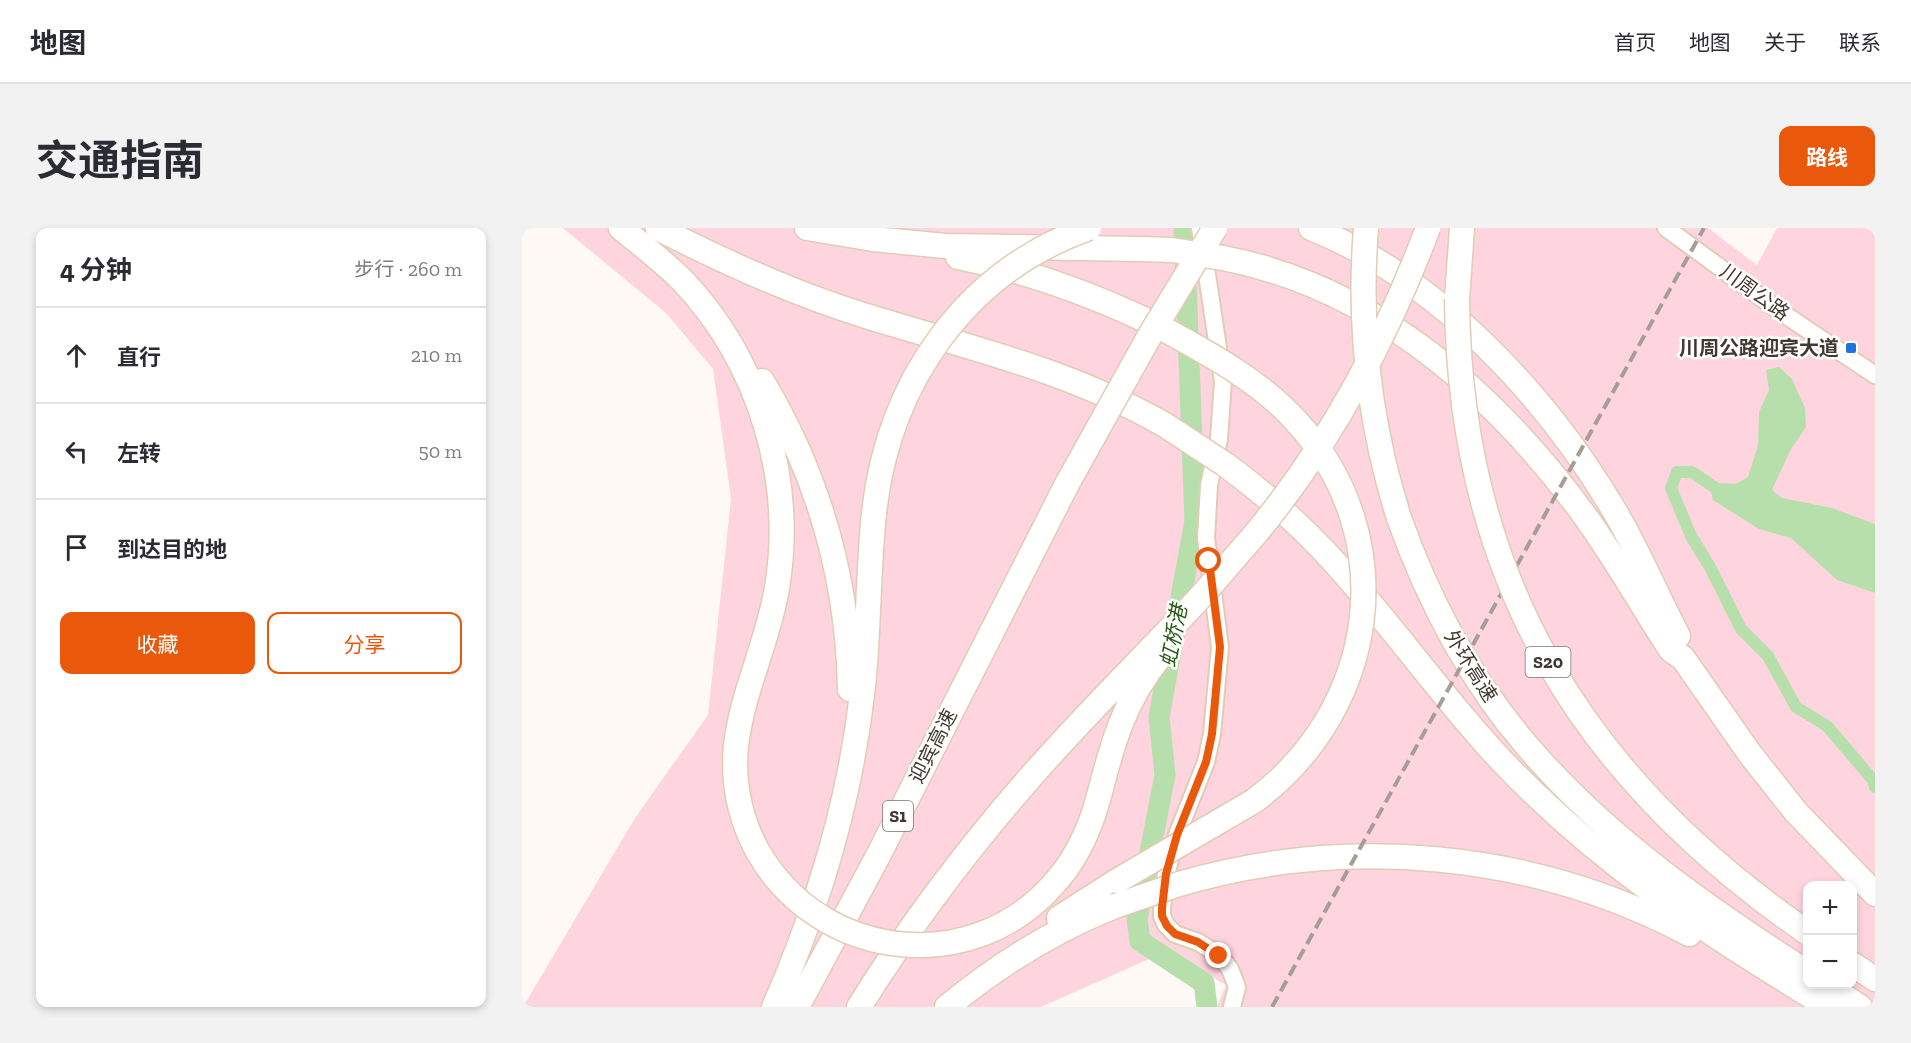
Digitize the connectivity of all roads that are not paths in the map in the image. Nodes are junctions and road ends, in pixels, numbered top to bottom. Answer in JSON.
{"nodes":[{"id":1,"x":621,"y":228,"type":"edge"},
{"id":2,"x":658,"y":228,"type":"edge"},
{"id":3,"x":807,"y":228,"type":"edge"},
{"id":4,"x":1089,"y":228,"type":"edge"},
{"id":5,"x":1200,"y":228,"type":"edge"},
{"id":6,"x":1215,"y":228,"type":"edge"},
{"id":7,"x":1311,"y":228,"type":"edge"},
{"id":8,"x":1366,"y":228,"type":"edge"},
{"id":9,"x":1428,"y":228,"type":"edge"},
{"id":10,"x":1462,"y":228,"type":"edge"},
{"id":11,"x":1666,"y":228,"type":"edge"},
{"id":12,"x":1688,"y":235,"type":"edge"},
{"id":13,"x":935,"y":245,"type":"junction"},
{"id":14,"x":738,"y":357,"type":"junction"},
{"id":15,"x":1875,"y":375,"type":"edge"},
{"id":16,"x":1195,"y":603,"type":"junction"},
{"id":17,"x":1683,"y":658,"type":"junction"},
{"id":18,"x":856,"y":736,"type":"junction"},
{"id":19,"x":1875,"y":894,"type":"edge"},
{"id":20,"x":1803,"y":929,"type":"edge"},
{"id":21,"x":1029,"y":949,"type":"junction"},
{"id":22,"x":1759,"y":964,"type":"junction"},
{"id":23,"x":1857,"y":967,"type":"edge"},
{"id":24,"x":1803,"y":970,"type":"edge"},
{"id":25,"x":1875,"y":978,"type":"edge"},
{"id":26,"x":1833,"y":989,"type":"edge"},
{"id":27,"x":774,"y":1007,"type":"edge"},
{"id":28,"x":797,"y":1007,"type":"edge"},
{"id":29,"x":859,"y":1007,"type":"edge"},
{"id":30,"x":947,"y":1007,"type":"edge"},
{"id":31,"x":1232,"y":1007,"type":"edge"},
{"id":32,"x":1829,"y":1007,"type":"edge"},
{"id":33,"x":1860,"y":1007,"type":"edge"}],
"edges":[{"from":1,"to":14,"type":"highway"},
{"from":2,"to":22,"type":"highway","bridge":true},
{"from":3,"to":13,"type":"highway"},
{"from":4,"to":18,"type":"highway","bridge":true},
{"from":5,"to":31,"type":"street"},
{"from":6,"to":28,"type":"highway","name":"迎宾高速","number":"S1","bridge":true},
{"from":7,"to":17,"type":"highway"},
{"from":8,"to":24,"type":"highway","name":"外环高速","bridge":true},
{"from":9,"to":16,"type":"highway","bridge":true},
{"from":10,"to":20,"type":"highway","number":"S20","bridge":true},
{"from":11,"to":12,"type":"street","name":"川周公路"},
{"from":12,"to":15,"type":"street","name":"川周公路"},
{"from":13,"to":17,"type":"highway","bridge":true},
{"from":13,"to":21,"type":"highway","bridge":true},
{"from":14,"to":16,"type":"highway","bridge":true},
{"from":14,"to":18,"type":"highway"},
{"from":16,"to":29,"type":"highway"},
{"from":17,"to":19,"type":"highway"},
{"from":18,"to":27,"type":"highway"},
{"from":21,"to":22,"type":"highway","bridge":true},
{"from":21,"to":30,"type":"highway"},
{"from":22,"to":32,"type":"highway"},
{"from":23,"to":25,"type":"highway"},
{"from":26,"to":33,"type":"highway"}]}
